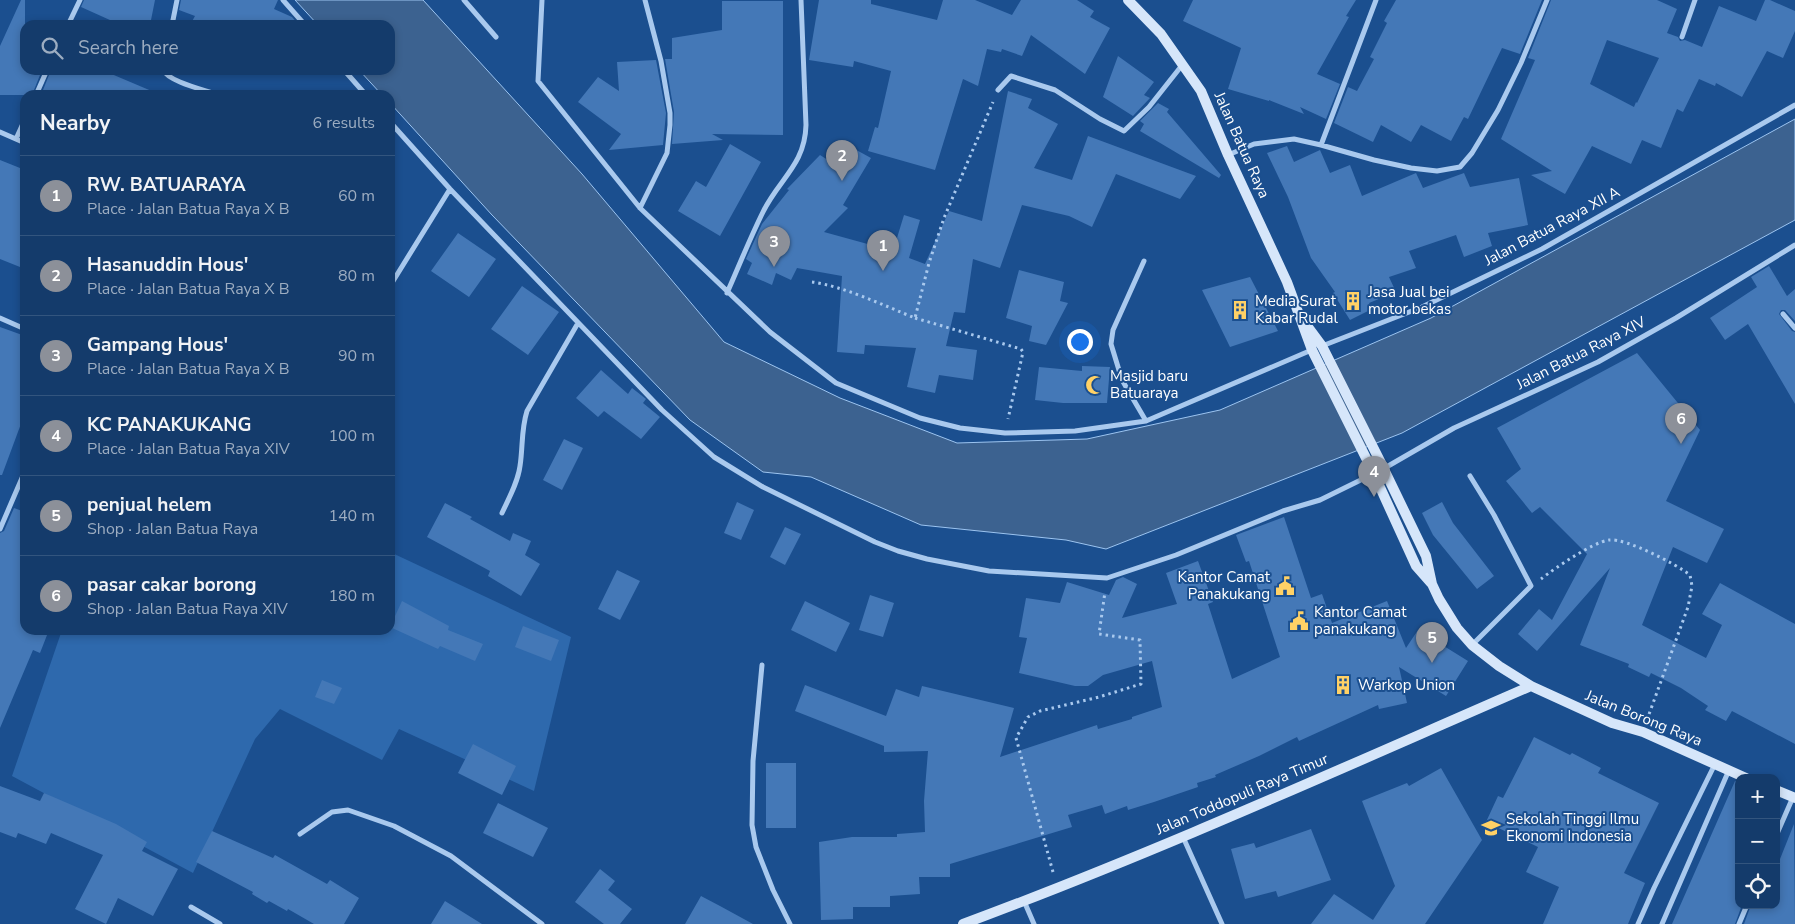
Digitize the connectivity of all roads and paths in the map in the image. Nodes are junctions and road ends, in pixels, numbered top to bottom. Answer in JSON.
{"nodes":[{"id":1,"x":80,"y":0,"type":"edge"},
{"id":2,"x":177,"y":0,"type":"edge"},
{"id":3,"x":282,"y":0,"type":"edge"},
{"id":4,"x":464,"y":0,"type":"edge"},
{"id":5,"x":542,"y":0,"type":"edge"},
{"id":6,"x":646,"y":0,"type":"edge"},
{"id":7,"x":801,"y":0,"type":"edge"},
{"id":8,"x":1128,"y":0,"type":"edge"},
{"id":9,"x":1376,"y":0,"type":"edge"},
{"id":10,"x":1547,"y":0,"type":"edge"},
{"id":11,"x":1695,"y":0,"type":"edge"},
{"id":12,"x":70,"y":20,"type":"edge"},
{"id":13,"x":173,"y":20,"type":"edge"},
{"id":14,"x":300,"y":20,"type":"edge"},
{"id":15,"x":496,"y":37,"type":"dead end"},
{"id":16,"x":1682,"y":37,"type":"dead end"},
{"id":17,"x":1183,"y":63,"type":"junction"},
{"id":18,"x":46,"y":75,"type":"edge"},
{"id":19,"x":166,"y":75,"type":"edge"},
{"id":20,"x":348,"y":75,"type":"edge"},
{"id":21,"x":38,"y":90,"type":"edge"},
{"id":22,"x":204,"y":90,"type":"edge"},
{"id":23,"x":362,"y":90,"type":"edge"},
{"id":24,"x":998,"y":90,"type":"joint"},
{"id":25,"x":1795,"y":105,"type":"edge"},
{"id":26,"x":395,"y":128,"type":"edge"},
{"id":27,"x":20,"y":130,"type":"edge"},
{"id":28,"x":0,"y":132,"type":"edge"},
{"id":29,"x":16,"y":139,"type":"junction"},
{"id":30,"x":20,"y":141,"type":"edge"},
{"id":31,"x":1321,"y":144,"type":"junction"},
{"id":32,"x":1228,"y":154,"type":"junction"},
{"id":33,"x":450,"y":189,"type":"junction"},
{"id":34,"x":640,"y":208,"type":"junction"},
{"id":35,"x":1795,"y":245,"type":"edge"},
{"id":36,"x":1144,"y":261,"type":"dead end"},
{"id":37,"x":395,"y":278,"type":"edge"},
{"id":38,"x":812,"y":282,"type":"dead end"},
{"id":39,"x":727,"y":293,"type":"junction"},
{"id":40,"x":1783,"y":314,"type":"dead end"},
{"id":41,"x":0,"y":318,"type":"edge"},
{"id":42,"x":915,"y":318,"type":"junction"},
{"id":43,"x":1302,"y":319,"type":"junction"},
{"id":44,"x":578,"y":322,"type":"junction"},
{"id":45,"x":20,"y":327,"type":"edge"},
{"id":46,"x":1795,"y":328,"type":"edge"},
{"id":47,"x":1324,"y":348,"type":"junction"},
{"id":48,"x":1313,"y":353,"type":"junction"},
{"id":49,"x":1146,"y":421,"type":"junction"},
{"id":50,"x":1005,"y":433,"type":"junction"},
{"id":51,"x":1382,"y":464,"type":"junction"},
{"id":52,"x":1374,"y":474,"type":"junction"},
{"id":53,"x":1470,"y":476,"type":"dead end"},
{"id":54,"x":20,"y":483,"type":"edge"},
{"id":55,"x":502,"y":513,"type":"dead end"},
{"id":56,"x":0,"y":529,"type":"edge"},
{"id":57,"x":1107,"y":578,"type":"junction"},
{"id":58,"x":1432,"y":584,"type":"junction"},
{"id":59,"x":1530,"y":586,"type":"junction"},
{"id":60,"x":1472,"y":645,"type":"junction"},
{"id":61,"x":762,"y":665,"type":"dead end"},
{"id":62,"x":1530,"y":686,"type":"junction"},
{"id":63,"x":1643,"y":732,"type":"junction"},
{"id":64,"x":1715,"y":764,"type":"junction"},
{"id":65,"x":1729,"y":770,"type":"junction"},
{"id":66,"x":1738,"y":774,"type":"edge"},
{"id":67,"x":1780,"y":792,"type":"edge"},
{"id":68,"x":1794,"y":798,"type":"edge"},
{"id":69,"x":1780,"y":828,"type":"edge"},
{"id":70,"x":300,"y":834,"type":"dead end"},
{"id":71,"x":1183,"y":837,"type":"junction"},
{"id":72,"x":1057,"y":887,"type":"junction"},
{"id":73,"x":1024,"y":901,"type":"junction"},
{"id":74,"x":191,"y":907,"type":"dead end"},
{"id":75,"x":1745,"y":909,"type":"edge"},
{"id":76,"x":220,"y":924,"type":"edge"},
{"id":77,"x":542,"y":924,"type":"edge"},
{"id":78,"x":790,"y":924,"type":"edge"},
{"id":79,"x":963,"y":924,"type":"edge"},
{"id":80,"x":1034,"y":924,"type":"edge"},
{"id":81,"x":1222,"y":924,"type":"edge"},
{"id":82,"x":1638,"y":924,"type":"edge"},
{"id":83,"x":1662,"y":924,"type":"edge"},
{"id":84,"x":1738,"y":924,"type":"edge"}],
"edges":[{"from":1,"to":12,"type":"street"},
{"from":2,"to":13,"type":"street"},
{"from":3,"to":14,"type":"street"},
{"from":4,"to":15,"type":"street"},
{"from":5,"to":34,"type":"street","name":"Jalan Batua Raya XII A"},
{"from":6,"to":34,"type":"street"},
{"from":7,"to":39,"type":"street"},
{"from":8,"to":17,"type":"main road","name":"Jalan Batua Raya"},
{"from":9,"to":31,"type":"street"},
{"from":10,"to":31,"type":"street"},
{"from":11,"to":16,"type":"street"},
{"from":17,"to":24,"type":"street"},
{"from":17,"to":32,"type":"main road","name":"Jalan Batua Raya"},
{"from":18,"to":21,"type":"street"},
{"from":19,"to":22,"type":"street"},
{"from":20,"to":23,"type":"street"},
{"from":24,"to":42,"type":"path"},
{"from":25,"to":47,"type":"street","name":"Jalan Batua Raya XII A"},
{"from":26,"to":33,"type":"street"},
{"from":27,"to":29,"type":"street"},
{"from":28,"to":29,"type":"street"},
{"from":29,"to":30,"type":"street"},
{"from":31,"to":32,"type":"street"},
{"from":32,"to":43,"type":"main road","name":"Jalan Batua Raya"},
{"from":33,"to":37,"type":"street"},
{"from":33,"to":44,"type":"street"},
{"from":34,"to":39,"type":"street","name":"Jalan Batua Raya XII A"},
{"from":35,"to":51,"type":"street","name":"Jalan Batua Raya XIV"},
{"from":36,"to":49,"type":"street"},
{"from":38,"to":42,"type":"path"},
{"from":39,"to":50,"type":"street","name":"Jalan Batua Raya XII A"},
{"from":40,"to":46,"type":"street"},
{"from":41,"to":45,"type":"street"},
{"from":42,"to":50,"type":"path"},
{"from":43,"to":47,"type":"main road","name":"Jalan Batua Raya"},
{"from":43,"to":48,"type":"main road","name":"Jalan Batua Raya"},
{"from":44,"to":55,"type":"street"},
{"from":44,"to":57,"type":"street"},
{"from":47,"to":48,"type":"street","name":"Jalan Batua Raya XII A"},
{"from":47,"to":51,"type":"main road","name":"Jalan Batua Raya"},
{"from":48,"to":49,"type":"street","name":"Jalan Batua Raya XII A"},
{"from":48,"to":52,"type":"main road","name":"Jalan Batua Raya"},
{"from":49,"to":50,"type":"street","name":"Jalan Batua Raya XII A"},
{"from":51,"to":52,"type":"street","name":"Jalan Batua Raya XIV"},
{"from":51,"to":58,"type":"main road","name":"Jalan Batua Raya"},
{"from":52,"to":57,"type":"street","name":"Jalan Batua Raya XIV"},
{"from":52,"to":58,"type":"main road","name":"Jalan Batua Raya"},
{"from":53,"to":59,"type":"street"},
{"from":54,"to":56,"type":"street"},
{"from":57,"to":72,"type":"path"},
{"from":58,"to":60,"type":"main road"},
{"from":59,"to":60,"type":"street"},
{"from":59,"to":63,"type":"path"},
{"from":60,"to":62,"type":"main road"},
{"from":61,"to":78,"type":"street"},
{"from":62,"to":63,"type":"main road","name":"Jalan Borong Raya"},
{"from":62,"to":71,"type":"main road","name":"Jalan Toddopuli Raya Timur"},
{"from":63,"to":64,"type":"main road","name":"Jalan Borong Raya"},
{"from":64,"to":65,"type":"main road","name":"Jalan Borong Raya"},
{"from":64,"to":82,"type":"street"},
{"from":65,"to":66,"type":"main road","name":"Jalan Borong Raya"},
{"from":65,"to":83,"type":"street"},
{"from":67,"to":68,"type":"main road"},
{"from":68,"to":69,"type":"street"},
{"from":70,"to":77,"type":"street"},
{"from":71,"to":72,"type":"main road","name":"Jalan Toddopuli Raya Timur"},
{"from":71,"to":81,"type":"street"},
{"from":72,"to":73,"type":"main road","name":"Jalan Toddopuli Raya Timur"},
{"from":73,"to":79,"type":"main road","name":"Jalan Toddopuli Raya Timur"},
{"from":73,"to":80,"type":"street"},
{"from":74,"to":76,"type":"street"},
{"from":75,"to":84,"type":"street"}]}
